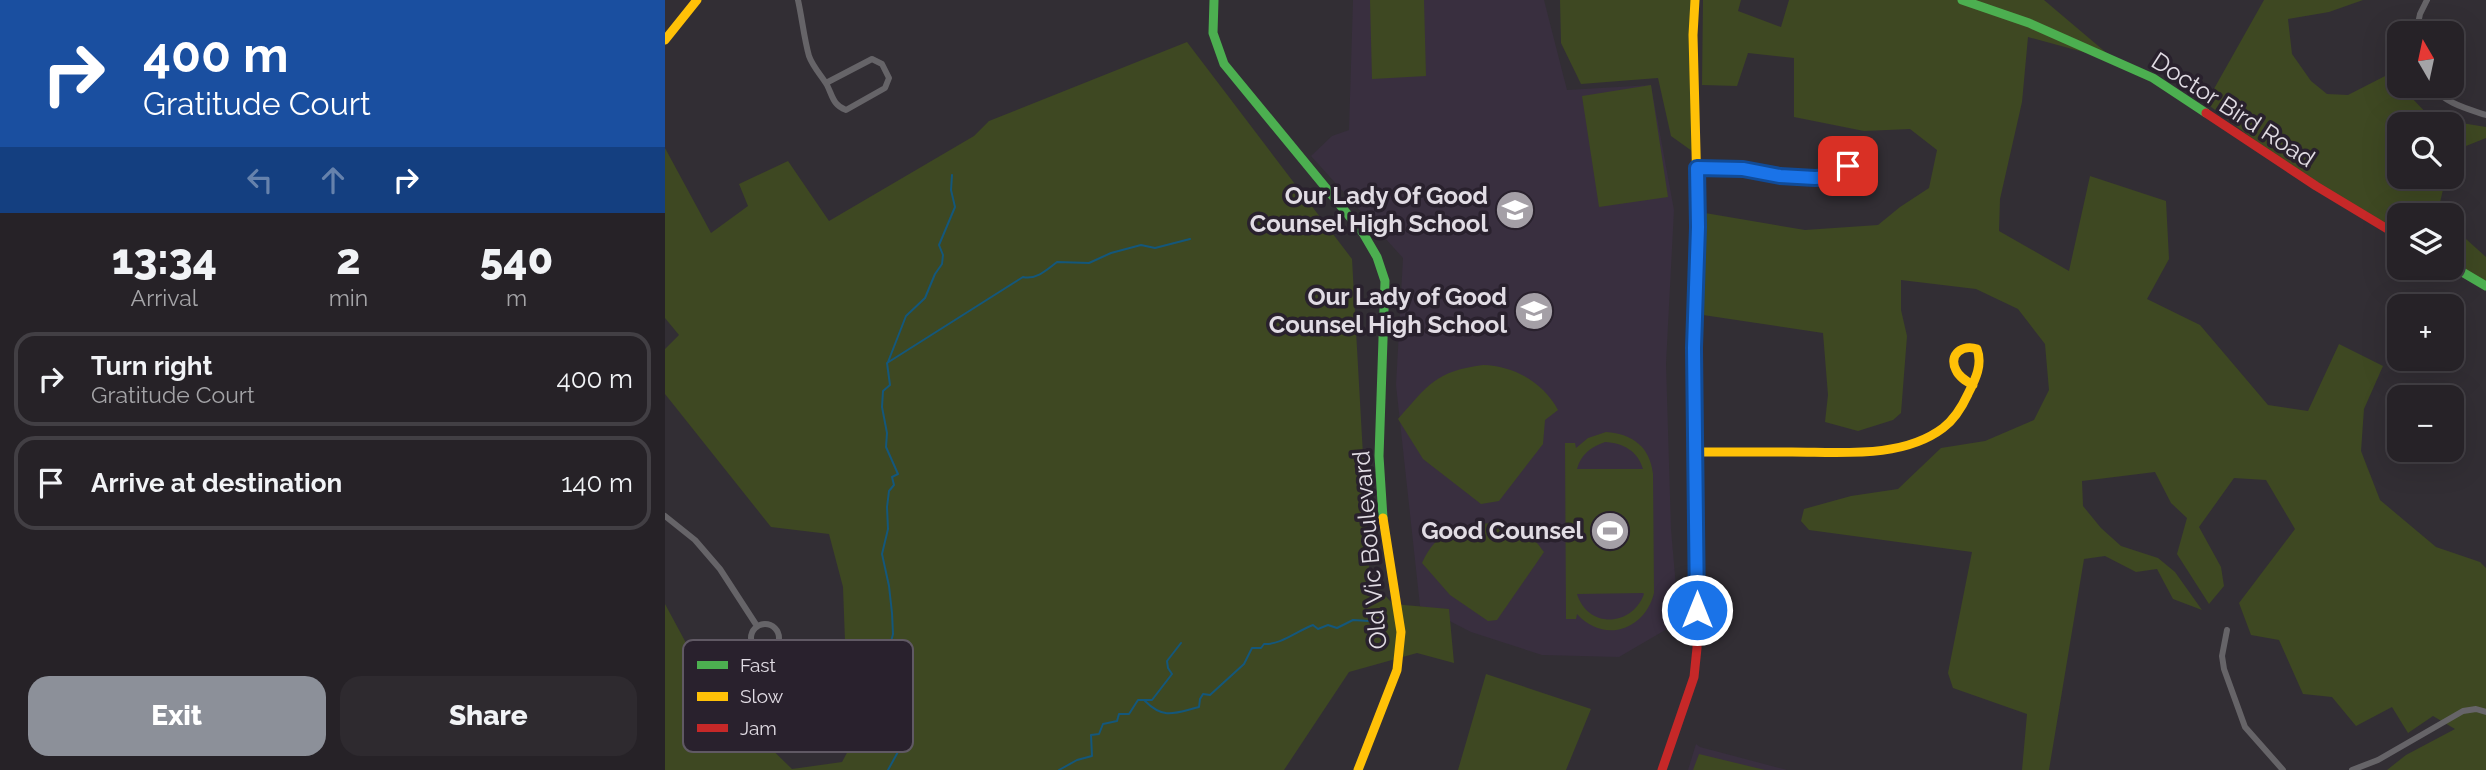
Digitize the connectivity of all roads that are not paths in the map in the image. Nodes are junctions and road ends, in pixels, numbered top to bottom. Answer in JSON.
{"nodes":[{"id":1,"x":697,"y":0,"type":"edge"},
{"id":2,"x":798,"y":0,"type":"edge"},
{"id":3,"x":1214,"y":0,"type":"edge"},
{"id":4,"x":1695,"y":0,"type":"edge"},
{"id":5,"x":1962,"y":0,"type":"edge"},
{"id":6,"x":2427,"y":0,"type":"edge"},
{"id":7,"x":2419,"y":21,"type":"edge"},
{"id":8,"x":665,"y":40,"type":"edge"},
{"id":9,"x":826,"y":83,"type":"junction"},
{"id":10,"x":2444,"y":98,"type":"edge"},
{"id":11,"x":2486,"y":115,"type":"edge"},
{"id":12,"x":1848,"y":166,"type":"dead end"},
{"id":13,"x":1697,"y":168,"type":"junction"},
{"id":14,"x":2387,"y":229,"type":"edge"},
{"id":15,"x":2464,"y":273,"type":"edge"},
{"id":16,"x":2486,"y":286,"type":"edge"},
{"id":17,"x":1973,"y":385,"type":"dead end"},
{"id":18,"x":1696,"y":452,"type":"junction"},
{"id":19,"x":665,"y":516,"type":"edge"},
{"id":20,"x":757,"y":626,"type":"junction"},
{"id":21,"x":2227,"y":630,"type":"dead end"},
{"id":22,"x":753,"y":640,"type":"edge"},
{"id":23,"x":780,"y":640,"type":"edge"},
{"id":24,"x":2486,"y":712,"type":"edge"},
{"id":25,"x":1358,"y":770,"type":"edge"},
{"id":26,"x":1663,"y":770,"type":"edge"},
{"id":27,"x":2283,"y":770,"type":"edge"},
{"id":28,"x":2352,"y":770,"type":"edge"}],
"edges":[{"from":1,"to":8,"type":"street"},
{"from":2,"to":9,"type":"street"},
{"from":3,"to":25,"type":"street","name":"Old Vic Boulevard"},
{"from":4,"to":13,"type":"street"},
{"from":5,"to":14,"type":"street","name":"Doctor Bird Road"},
{"from":6,"to":7,"type":"street"},
{"from":9,"to":9,"type":"street"},
{"from":10,"to":11,"type":"street"},
{"from":12,"to":13,"type":"street"},
{"from":13,"to":18,"type":"street"},
{"from":15,"to":16,"type":"street"},
{"from":17,"to":18,"type":"street"},
{"from":18,"to":26,"type":"street"},
{"from":19,"to":20,"type":"street"},
{"from":20,"to":22,"type":"street"},
{"from":20,"to":23,"type":"street"},
{"from":21,"to":27,"type":"street"},
{"from":24,"to":28,"type":"street"}]}
